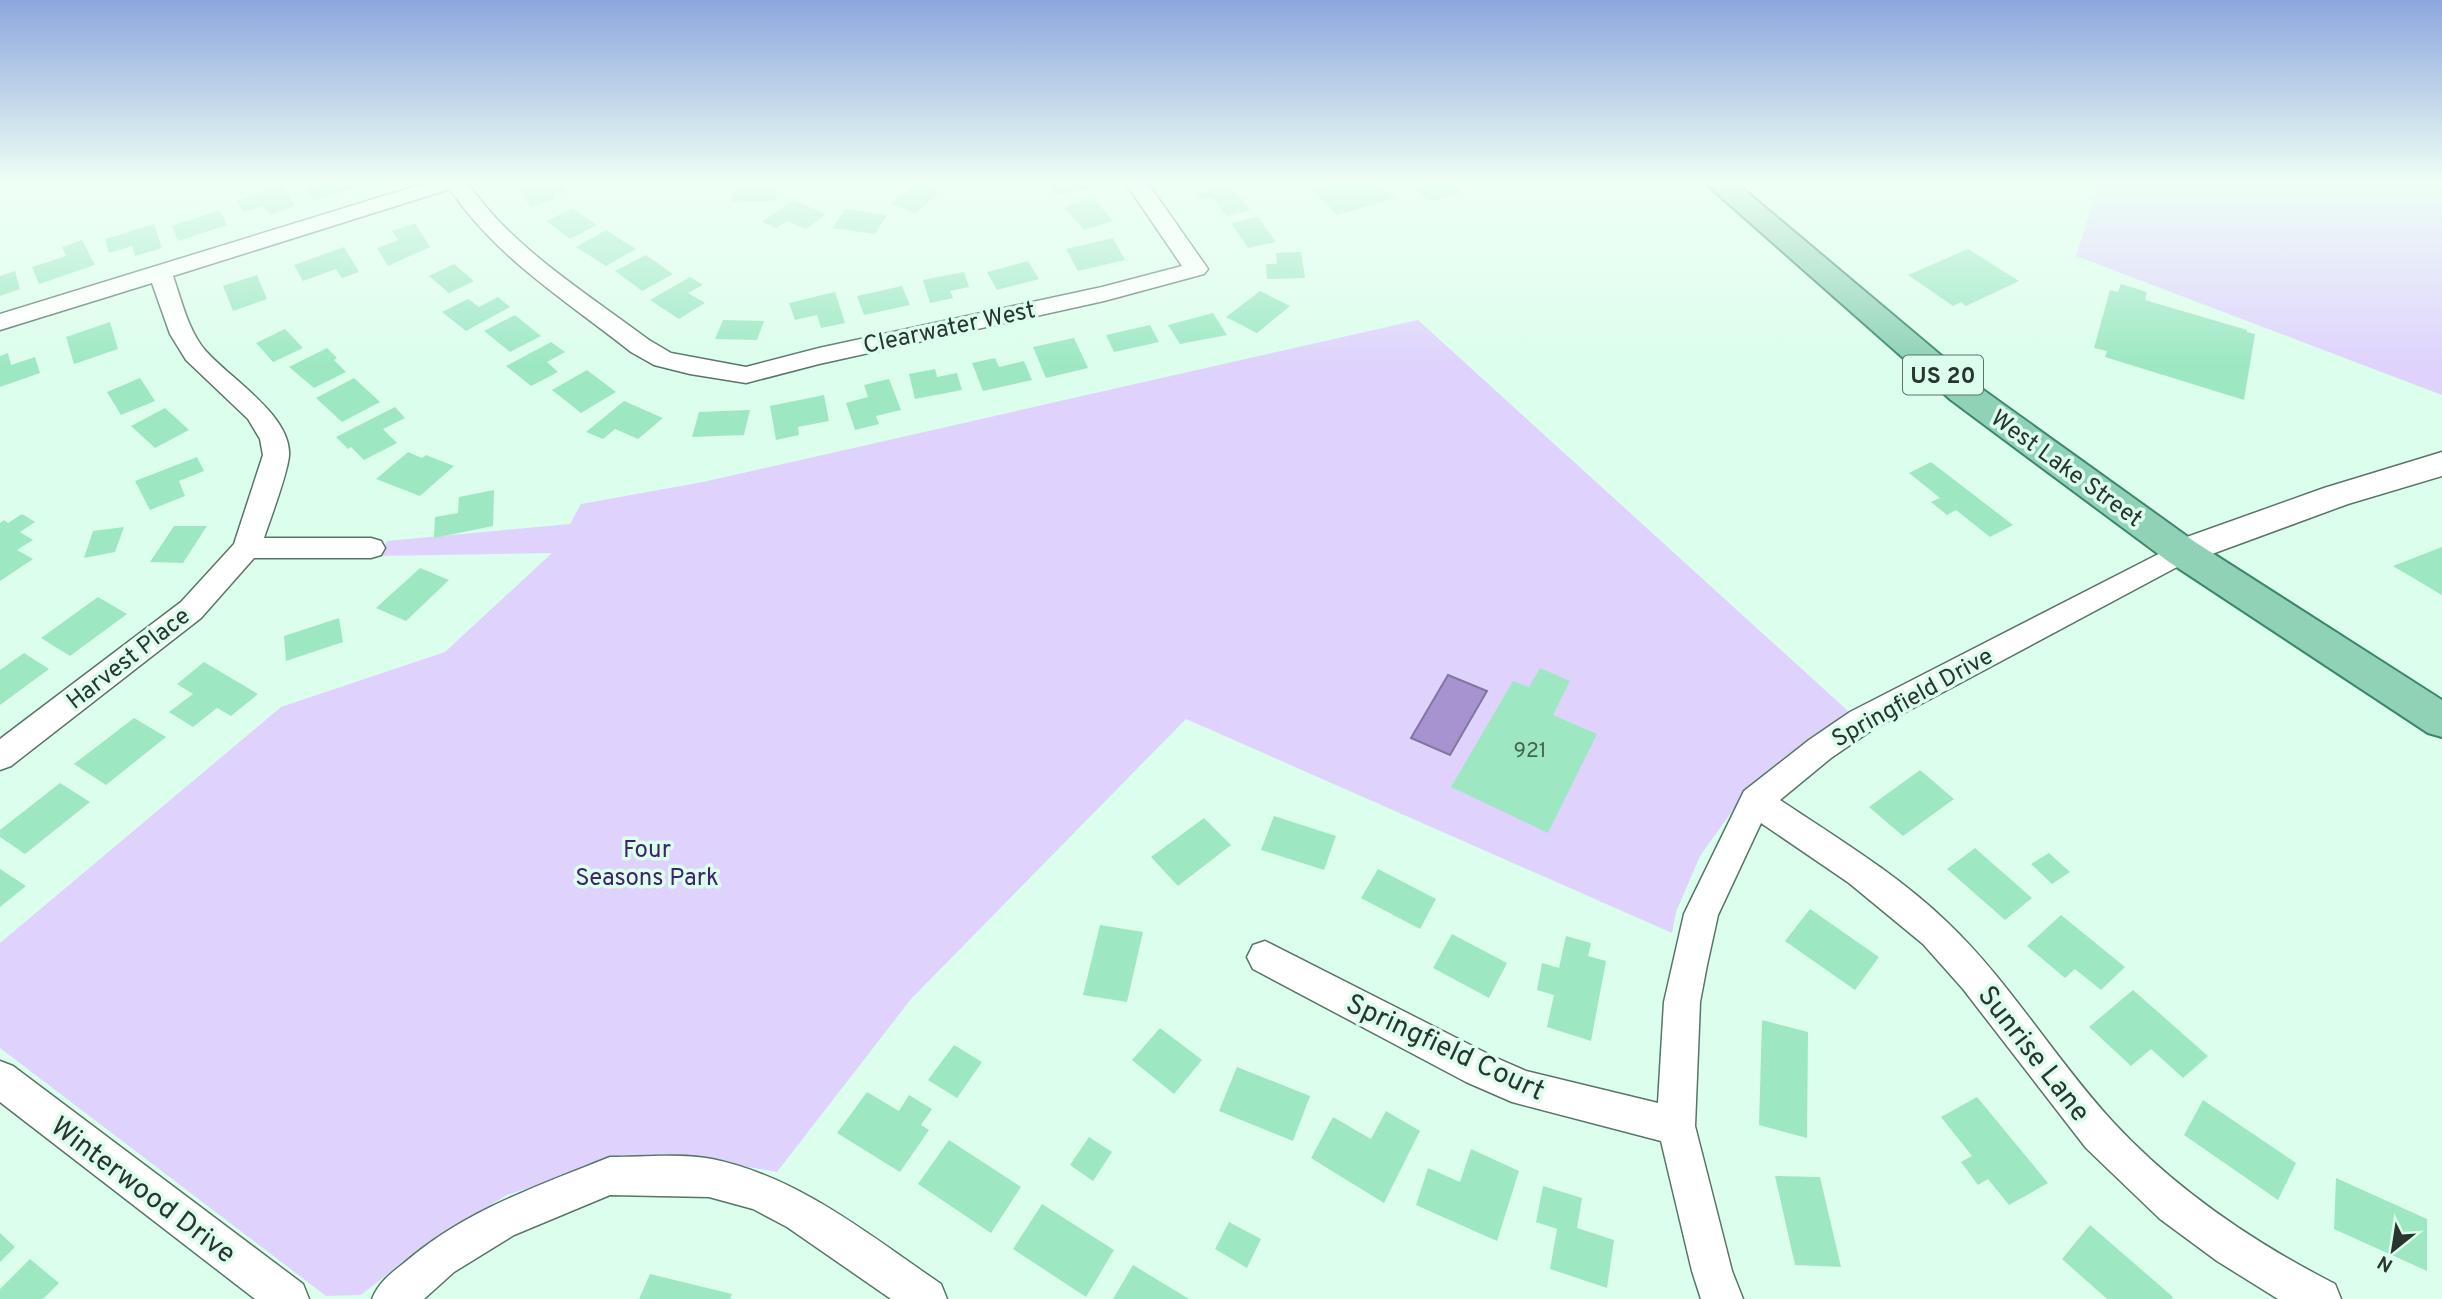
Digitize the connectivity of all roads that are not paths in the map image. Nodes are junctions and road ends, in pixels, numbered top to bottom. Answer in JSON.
{"nodes":[{"id":1,"x":256,"y":243,"type":"edge"},
{"id":2,"x":506,"y":243,"type":"edge"},
{"id":3,"x":1178,"y":243,"type":"edge"},
{"id":4,"x":1789,"y":243,"type":"edge"},
{"id":5,"x":160,"y":272,"type":"junction"},
{"id":6,"x":0,"y":322,"type":"edge"},
{"id":7,"x":2442,"y":464,"type":"edge"},
{"id":8,"x":247,"y":548,"type":"junction"},
{"id":9,"x":371,"y":548,"type":"dead end"},
{"id":10,"x":2182,"y":552,"type":"junction"},
{"id":11,"x":2442,"y":721,"type":"edge"},
{"id":12,"x":0,"y":757,"type":"edge"},
{"id":13,"x":1755,"y":801,"type":"junction"},
{"id":14,"x":1265,"y":957,"type":"dead end"},
{"id":15,"x":0,"y":1079,"type":"edge"},
{"id":16,"x":1676,"y":1126,"type":"junction"},
{"id":17,"x":288,"y":1299,"type":"edge"},
{"id":18,"x":393,"y":1299,"type":"edge"},
{"id":19,"x":926,"y":1299,"type":"edge"},
{"id":20,"x":1722,"y":1299,"type":"edge"},
{"id":21,"x":2320,"y":1299,"type":"edge"}],
"edges":[{"from":1,"to":5,"type":"street"},
{"from":2,"to":3,"type":"street","name":"Clearwater West"},
{"from":4,"to":10,"type":"main road","name":"West Lake Street","number":"US 20"},
{"from":5,"to":6,"type":"street"},
{"from":5,"to":8,"type":"street"},
{"from":7,"to":10,"type":"street","name":"Springfield Drive"},
{"from":8,"to":9,"type":"street"},
{"from":8,"to":12,"type":"street","name":"Harvest Place"},
{"from":10,"to":11,"type":"main road","name":"West Lake Street","number":"US 20"},
{"from":10,"to":13,"type":"street","name":"Springfield Drive"},
{"from":13,"to":16,"type":"street","name":"Springfield Drive"},
{"from":13,"to":21,"type":"street","name":"Sunrise Lane"},
{"from":14,"to":16,"type":"street","name":"Springfield Court"},
{"from":15,"to":17,"type":"street","name":"Winterwood Drive"},
{"from":16,"to":20,"type":"street","name":"Springfield Drive"},
{"from":18,"to":19,"type":"street"}]}
